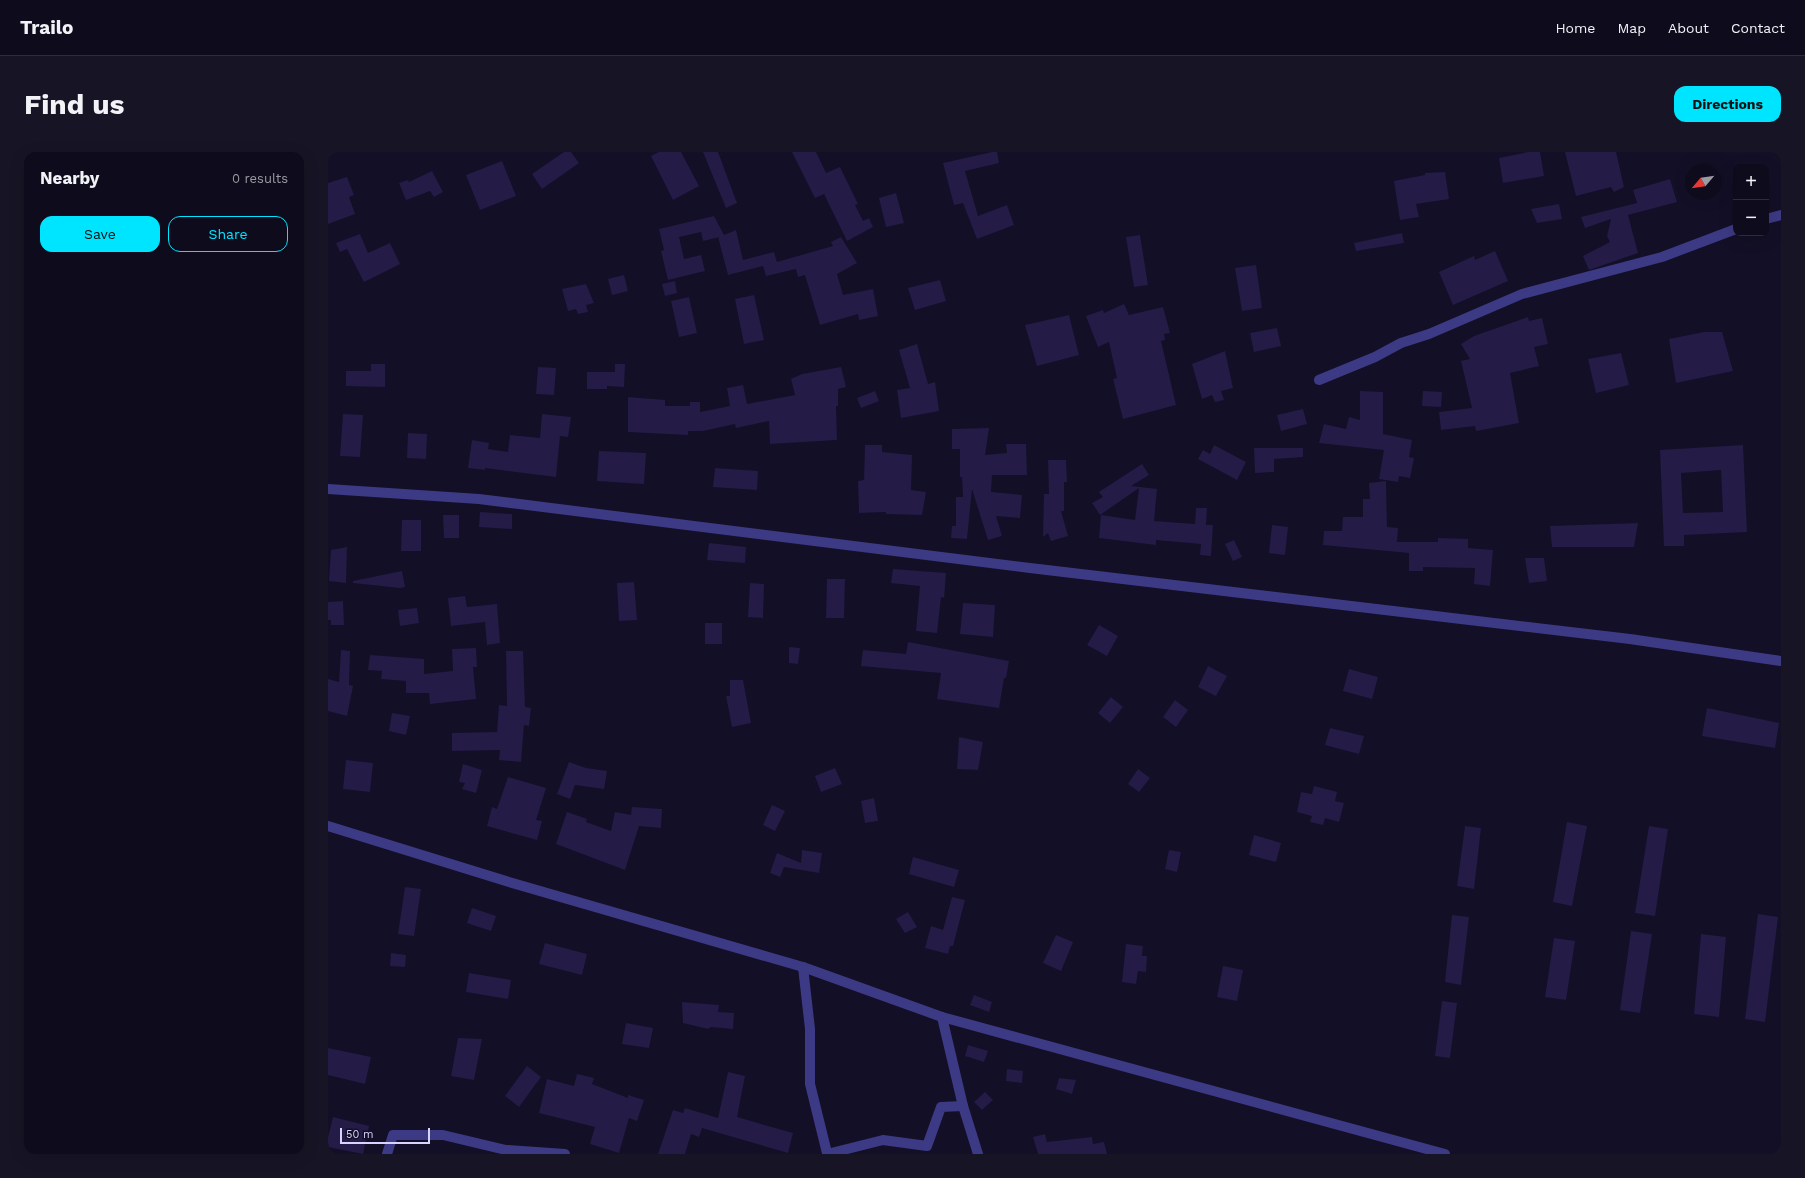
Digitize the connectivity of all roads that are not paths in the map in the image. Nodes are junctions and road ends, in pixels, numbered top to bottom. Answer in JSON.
{"nodes":[{"id":1,"x":1781,"y":215,"type":"edge"},
{"id":2,"x":1769,"y":218,"type":"edge"},
{"id":3,"x":1733,"y":230,"type":"edge"},
{"id":4,"x":1319,"y":380,"type":"dead end"},
{"id":5,"x":328,"y":489,"type":"edge"},
{"id":6,"x":1781,"y":661,"type":"edge"},
{"id":7,"x":328,"y":826,"type":"edge"},
{"id":8,"x":803,"y":967,"type":"junction"},
{"id":9,"x":942,"y":1017,"type":"junction"},
{"id":10,"x":963,"y":1106,"type":"junction"},
{"id":11,"x":387,"y":1154,"type":"edge"},
{"id":12,"x":565,"y":1154,"type":"edge"},
{"id":13,"x":830,"y":1154,"type":"edge"},
{"id":14,"x":978,"y":1154,"type":"edge"},
{"id":15,"x":1444,"y":1154,"type":"edge"}],
"edges":[{"from":1,"to":2,"type":"street"},
{"from":3,"to":4,"type":"street"},
{"from":5,"to":6,"type":"street"},
{"from":7,"to":8,"type":"street"},
{"from":8,"to":9,"type":"street"},
{"from":8,"to":13,"type":"street"},
{"from":9,"to":10,"type":"street"},
{"from":9,"to":15,"type":"street"},
{"from":10,"to":13,"type":"street"},
{"from":10,"to":14,"type":"street"},
{"from":11,"to":12,"type":"street"}]}
